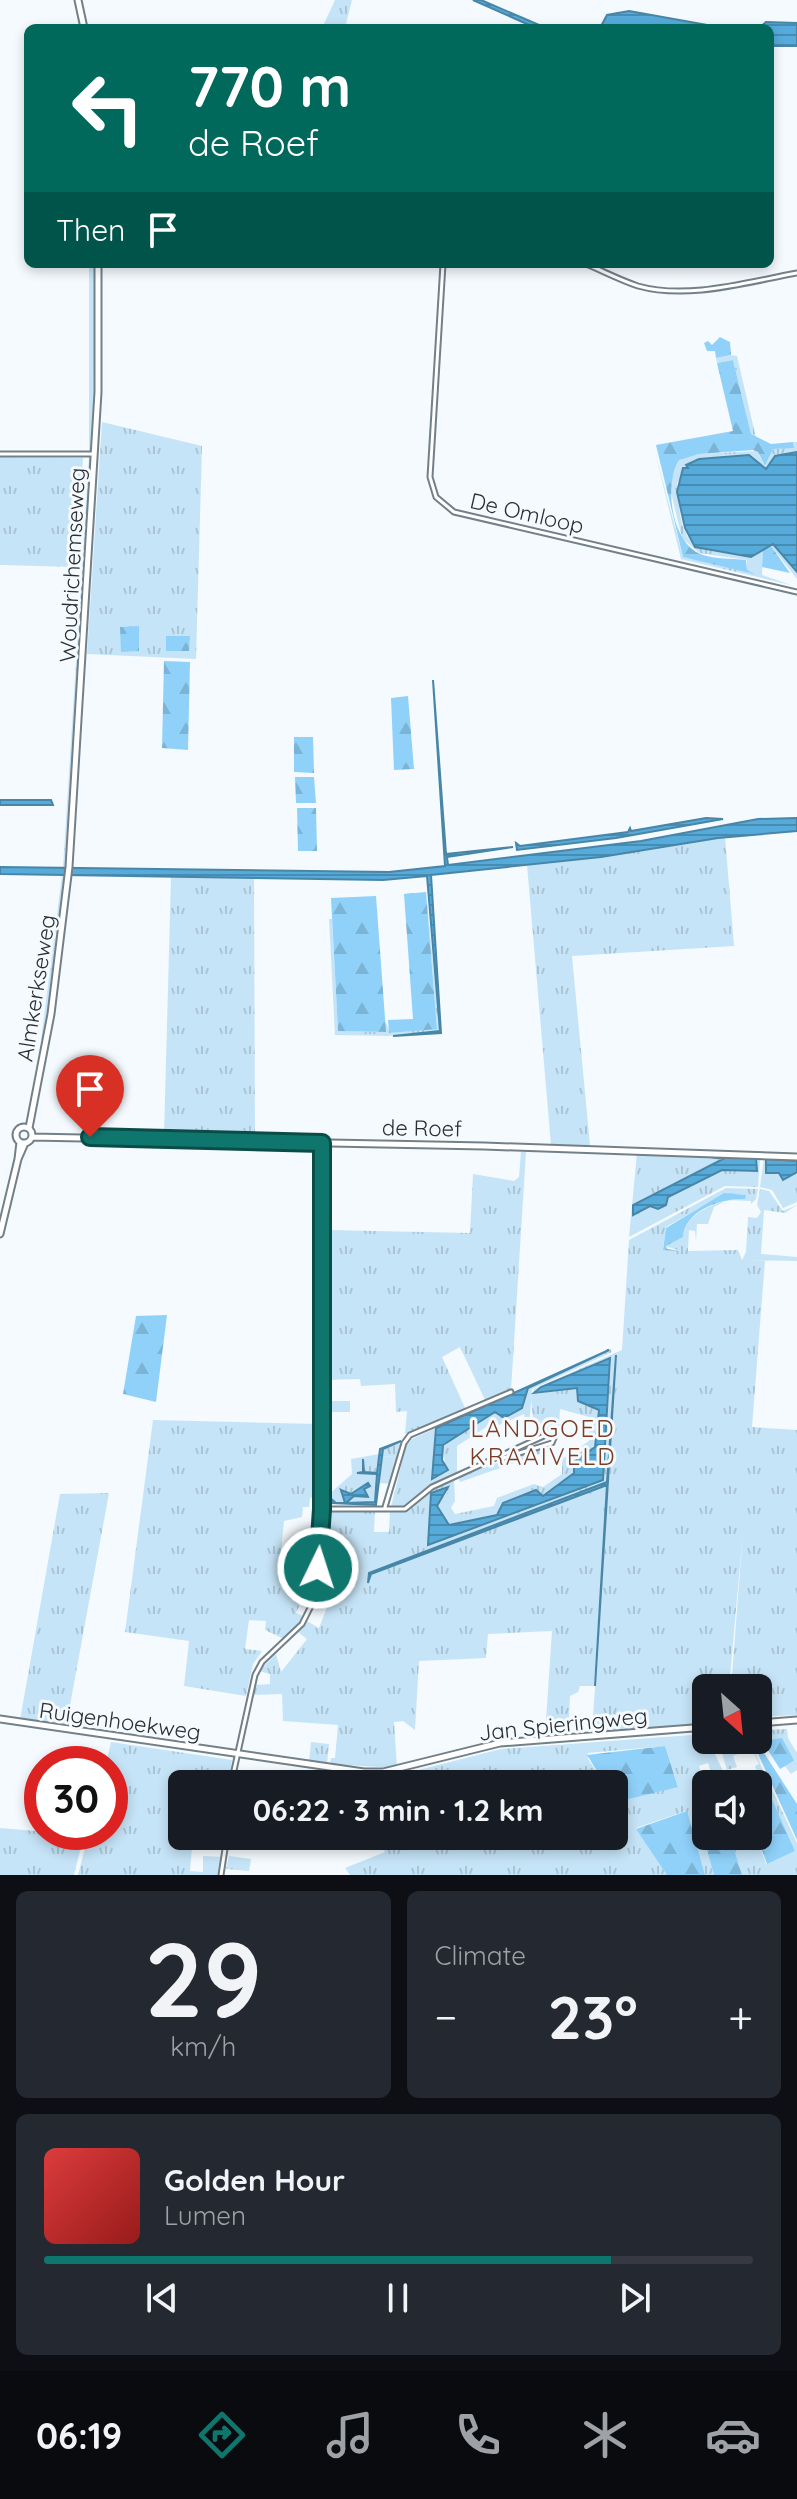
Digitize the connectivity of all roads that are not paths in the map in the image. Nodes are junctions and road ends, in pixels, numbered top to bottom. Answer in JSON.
{"nodes":[{"id":1,"x":78,"y":0,"type":"edge"},
{"id":2,"x":83,"y":24,"type":"edge"},
{"id":3,"x":98,"y":268,"type":"edge"},
{"id":4,"x":443,"y":268,"type":"edge"},
{"id":5,"x":595,"y":268,"type":"edge"},
{"id":6,"x":797,"y":273,"type":"edge"},
{"id":7,"x":0,"y":454,"type":"edge"},
{"id":8,"x":94,"y":454,"type":"junction"},
{"id":9,"x":797,"y":592,"type":"edge"},
{"id":10,"x":69,"y":867,"type":"joint"},
{"id":11,"x":29,"y":1131,"type":"junction"},
{"id":12,"x":22,"y":1142,"type":"junction"},
{"id":13,"x":322,"y":1143,"type":"junction"},
{"id":14,"x":797,"y":1157,"type":"edge"},
{"id":15,"x":0,"y":1234,"type":"edge"},
{"id":16,"x":511,"y":1392,"type":"dead end"},
{"id":17,"x":500,"y":1459,"type":"junction"},
{"id":18,"x":385,"y":1507,"type":"junction"},
{"id":19,"x":322,"y":1509,"type":"junction"},
{"id":20,"x":0,"y":1719,"type":"edge"},
{"id":21,"x":797,"y":1720,"type":"edge"},
{"id":22,"x":772,"y":1722,"type":"edge"},
{"id":23,"x":692,"y":1728,"type":"edge"},
{"id":24,"x":236,"y":1754,"type":"junction"},
{"id":25,"x":233,"y":1770,"type":"edge"},
{"id":26,"x":225,"y":1850,"type":"edge"},
{"id":27,"x":221,"y":1875,"type":"edge"}],
"edges":[{"from":1,"to":2,"type":"street"},
{"from":3,"to":8,"type":"street","name":"Woudrichemseweg"},
{"from":4,"to":9,"type":"street","name":"De Omloop"},
{"from":5,"to":6,"type":"street"},
{"from":7,"to":8,"type":"street"},
{"from":8,"to":10,"type":"street","name":"Woudrichemseweg"},
{"from":10,"to":11,"type":"street","name":"Almkerkseweg"},
{"from":11,"to":12,"type":"street"},
{"from":11,"to":12,"type":"street"},
{"from":11,"to":13,"type":"street","name":"de Roef"},
{"from":12,"to":15,"type":"street"},
{"from":13,"to":14,"type":"street","name":"de Roef"},
{"from":13,"to":19,"type":"street"},
{"from":16,"to":18,"type":"street"},
{"from":17,"to":17,"type":"street"},
{"from":17,"to":18,"type":"street"},
{"from":18,"to":19,"type":"street"},
{"from":19,"to":24,"type":"street"},
{"from":20,"to":24,"type":"street","name":"Ruigenhoekweg"},
{"from":21,"to":22,"type":"street"},
{"from":23,"to":24,"type":"street","name":"Jan Spieringweg"},
{"from":24,"to":25,"type":"street"},
{"from":26,"to":27,"type":"street"}]}
